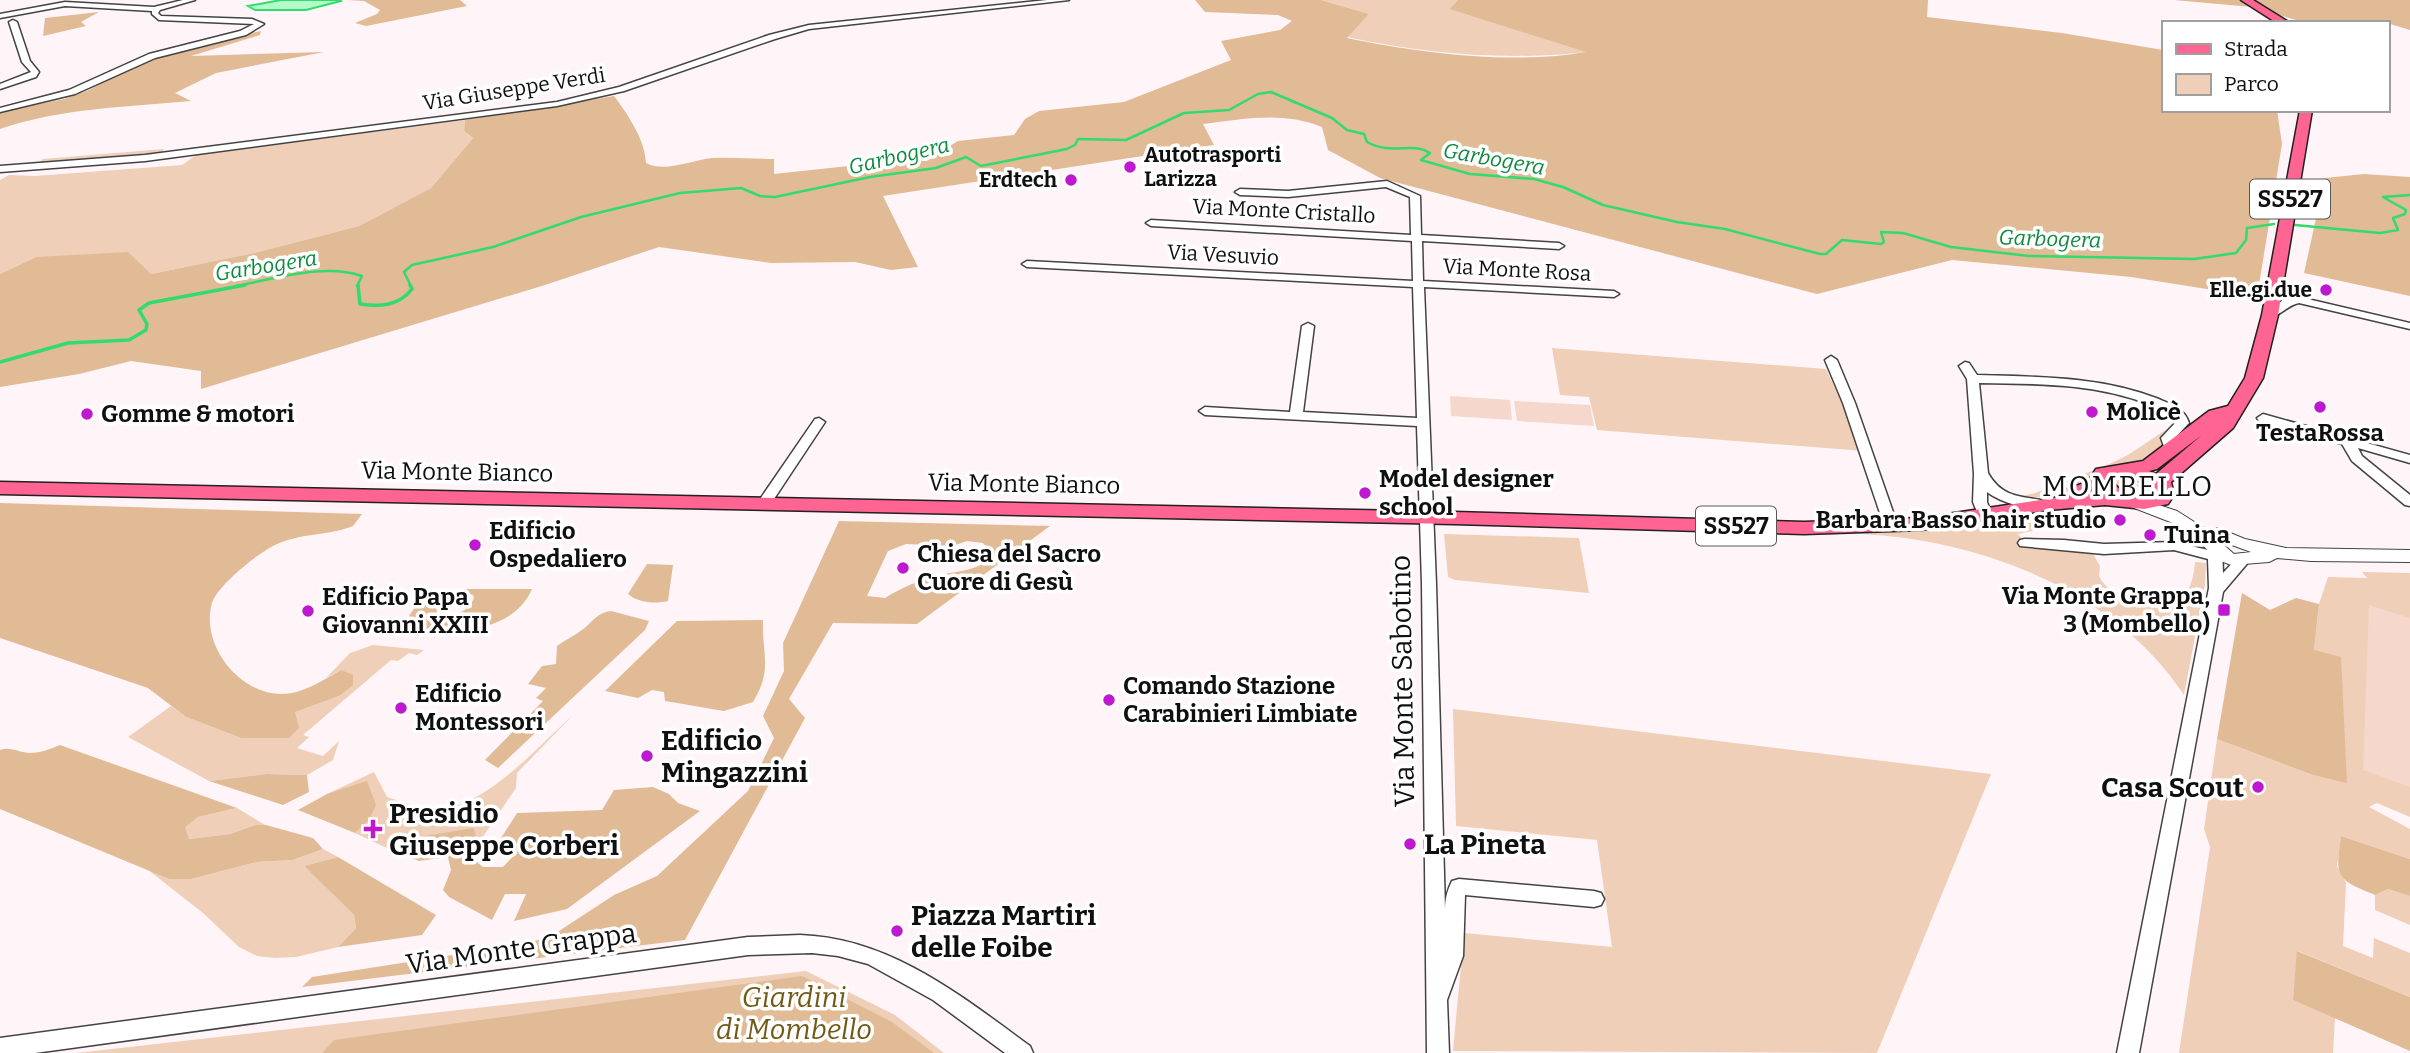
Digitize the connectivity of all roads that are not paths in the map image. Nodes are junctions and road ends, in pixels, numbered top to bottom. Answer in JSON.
{"nodes":[{"id":1,"x":45,"y":0,"type":"edge"},
{"id":2,"x":192,"y":0,"type":"edge"},
{"id":3,"x":1066,"y":0,"type":"edge"},
{"id":4,"x":2246,"y":0,"type":"edge"},
{"id":5,"x":65,"y":4,"type":"junction"},
{"id":6,"x":158,"y":8,"type":"junction"},
{"id":7,"x":0,"y":16,"type":"edge"},
{"id":8,"x":2282,"y":21,"type":"edge"},
{"id":9,"x":13,"y":22,"type":"junction"},
{"id":10,"x":0,"y":26,"type":"edge"},
{"id":11,"x":0,"y":87,"type":"edge"},
{"id":12,"x":0,"y":110,"type":"edge"},
{"id":13,"x":2306,"y":112,"type":"edge"},
{"id":14,"x":0,"y":169,"type":"edge"},
{"id":15,"x":1240,"y":192,"type":"dead end"},
{"id":16,"x":1151,"y":223,"type":"dead end"},
{"id":17,"x":1416,"y":237,"type":"junction"},
{"id":18,"x":1559,"y":246,"type":"dead end"},
{"id":19,"x":1027,"y":264,"type":"dead end"},
{"id":20,"x":1418,"y":284,"type":"junction"},
{"id":21,"x":1614,"y":294,"type":"dead end"},
{"id":22,"x":2270,"y":315,"type":"junction"},
{"id":23,"x":1308,"y":326,"type":"dead end"},
{"id":24,"x":2410,"y":326,"type":"edge"},
{"id":25,"x":1831,"y":360,"type":"dead end"},
{"id":26,"x":1965,"y":366,"type":"dead end"},
{"id":27,"x":1973,"y":379,"type":"junction"},
{"id":28,"x":2235,"y":406,"type":"junction"},
{"id":29,"x":1205,"y":411,"type":"dead end"},
{"id":30,"x":1296,"y":415,"type":"junction"},
{"id":31,"x":2263,"y":418,"type":"dead end"},
{"id":32,"x":819,"y":422,"type":"dead end"},
{"id":33,"x":1422,"y":422,"type":"junction"},
{"id":34,"x":2348,"y":443,"type":"junction"},
{"id":35,"x":2171,"y":449,"type":"junction"},
{"id":36,"x":2410,"y":458,"type":"edge"},
{"id":37,"x":2123,"y":471,"type":"junction"},
{"id":38,"x":1981,"y":474,"type":"junction"},
{"id":39,"x":2100,"y":478,"type":"junction"},
{"id":40,"x":0,"y":488,"type":"edge"},
{"id":41,"x":2162,"y":491,"type":"junction"},
{"id":42,"x":2135,"y":502,"type":"junction"},
{"id":43,"x":2410,"y":502,"type":"edge"},
{"id":44,"x":763,"y":505,"type":"junction"},
{"id":45,"x":2045,"y":505,"type":"junction"},
{"id":46,"x":1984,"y":516,"type":"junction"},
{"id":47,"x":1425,"y":517,"type":"junction"},
{"id":48,"x":1898,"y":525,"type":"junction"},
{"id":49,"x":2025,"y":543,"type":"dead end"},
{"id":50,"x":2216,"y":546,"type":"junction"},
{"id":51,"x":2286,"y":554,"type":"junction"},
{"id":52,"x":2410,"y":556,"type":"edge"},
{"id":53,"x":2244,"y":559,"type":"junction"},
{"id":54,"x":2215,"y":591,"type":"junction"},
{"id":55,"x":1594,"y":899,"type":"dead end"},
{"id":56,"x":1436,"y":1004,"type":"junction"},
{"id":57,"x":0,"y":1048,"type":"edge"},
{"id":58,"x":1022,"y":1053,"type":"edge"},
{"id":59,"x":1438,"y":1053,"type":"edge"},
{"id":60,"x":2128,"y":1053,"type":"edge"}],
"edges":[{"from":1,"to":5,"type":"street"},
{"from":2,"to":6,"type":"street"},
{"from":3,"to":14,"type":"street","name":"Via Giuseppe Verdi"},
{"from":4,"to":8,"type":"main road"},
{"from":5,"to":6,"type":"street"},
{"from":5,"to":7,"type":"street"},
{"from":5,"to":9,"type":"street"},
{"from":6,"to":12,"type":"street"},
{"from":9,"to":10,"type":"street"},
{"from":9,"to":11,"type":"street"},
{"from":13,"to":22,"type":"main road","number":"SS527"},
{"from":15,"to":17,"type":"street","name":"Via Monte Rosa"},
{"from":16,"to":17,"type":"street","name":"Via Monte Cristallo"},
{"from":17,"to":18,"type":"street","name":"Via Monte Rosa"},
{"from":17,"to":20,"type":"street","name":"Via Monte Rosa"},
{"from":19,"to":20,"type":"street","name":"Via Vesuvio"},
{"from":20,"to":21,"type":"street","name":"Via Monte Rosa"},
{"from":20,"to":33,"type":"street","name":"Via Monte Rosa"},
{"from":22,"to":24,"type":"street"},
{"from":22,"to":28,"type":"main road"},
{"from":23,"to":30,"type":"street"},
{"from":25,"to":48,"type":"street"},
{"from":26,"to":27,"type":"street"},
{"from":27,"to":35,"type":"street"},
{"from":27,"to":38,"type":"street"},
{"from":28,"to":35,"type":"main road"},
{"from":28,"to":41,"type":"main road"},
{"from":29,"to":30,"type":"street"},
{"from":30,"to":33,"type":"street"},
{"from":31,"to":34,"type":"street"},
{"from":32,"to":44,"type":"street"},
{"from":33,"to":47,"type":"street","name":"Via Monte Rosa"},
{"from":34,"to":36,"type":"street"},
{"from":34,"to":43,"type":"street"},
{"from":35,"to":37,"type":"main road"},
{"from":37,"to":39,"type":"main road","name":"Via Monte Bianco"},
{"from":37,"to":41,"type":"main road"},
{"from":38,"to":45,"type":"street"},
{"from":38,"to":46,"type":"street"},
{"from":39,"to":42,"type":"main road"},
{"from":39,"to":45,"type":"main road","name":"Via Monte Bianco"},
{"from":40,"to":44,"type":"main road","name":"Via Monte Bianco","number":"SS527"},
{"from":41,"to":42,"type":"main road"},
{"from":41,"to":50,"type":"street","name":"Via Monte Bianco"},
{"from":42,"to":45,"type":"main road","name":"Via Monte Bianco"},
{"from":42,"to":50,"type":"street","name":"Via Monte Bianco"},
{"from":44,"to":47,"type":"main road","name":"Via Monte Bianco","number":"SS527"},
{"from":45,"to":46,"type":"main road","name":"Via Monte Bianco","number":"SS527"},
{"from":46,"to":48,"type":"main road","name":"Via Monte Bianco","number":"SS527"},
{"from":47,"to":48,"type":"main road","name":"Via Monte Bianco","number":"SS527"},
{"from":47,"to":56,"type":"street","name":"Via Monte Sabotino"},
{"from":49,"to":50,"type":"street"},
{"from":50,"to":51,"type":"street"},
{"from":50,"to":53,"type":"street","name":"Via Monte Bianco"},
{"from":50,"to":54,"type":"street"},
{"from":51,"to":52,"type":"street"},
{"from":51,"to":53,"type":"street"},
{"from":53,"to":54,"type":"street"},
{"from":54,"to":60,"type":"street"},
{"from":55,"to":56,"type":"street"},
{"from":56,"to":59,"type":"street","name":"Via Monte Sabotino"},
{"from":57,"to":58,"type":"street","name":"Via Monte Grappa"}]}
